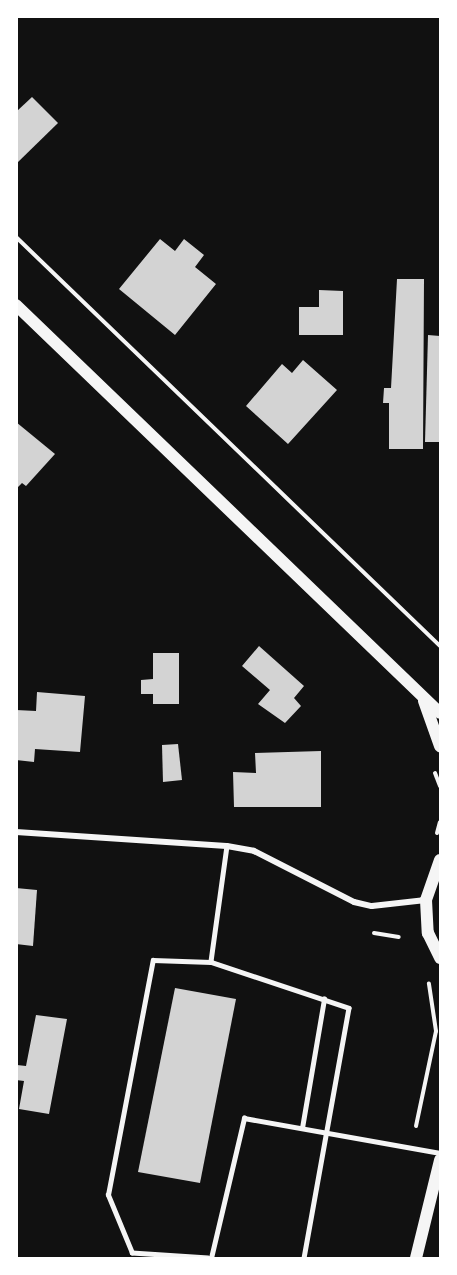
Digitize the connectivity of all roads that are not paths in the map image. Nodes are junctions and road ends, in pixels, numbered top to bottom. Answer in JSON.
{"nodes":[{"id":1,"x":16,"y":305,"type":"edge"},
{"id":2,"x":424,"y":701,"type":"junction"},
{"id":3,"x":441,"y":713,"type":"edge"},
{"id":4,"x":441,"y":746,"type":"edge"},
{"id":5,"x":16,"y":832,"type":"edge"},
{"id":6,"x":226,"y":846,"type":"junction"},
{"id":7,"x":441,"y":860,"type":"edge"},
{"id":8,"x":426,"y":900,"type":"junction"},
{"id":9,"x":441,"y":958,"type":"edge"},
{"id":10,"x":211,"y":962,"type":"junction"},
{"id":11,"x":324,"y":999,"type":"junction"},
{"id":12,"x":302,"y":1128,"type":"junction"},
{"id":13,"x":328,"y":1131,"type":"junction"},
{"id":14,"x":441,"y":1153,"type":"edge"},
{"id":15,"x":441,"y":1160,"type":"edge"},
{"id":16,"x":439,"y":1179,"type":"edge"},
{"id":17,"x":210,"y":1258,"type":"edge"},
{"id":18,"x":304,"y":1258,"type":"edge"},
{"id":19,"x":416,"y":1258,"type":"edge"}],
"edges":[{"from":1,"to":2,"type":"main road"},
{"from":2,"to":3,"type":"main road"},
{"from":2,"to":4,"type":"main road"},
{"from":5,"to":6,"type":"street"},
{"from":6,"to":8,"type":"street"},
{"from":6,"to":10,"type":"lane"},
{"from":7,"to":8,"type":"main road"},
{"from":8,"to":9,"type":"main road"},
{"from":10,"to":11,"type":"lane"},
{"from":10,"to":17,"type":"lane"},
{"from":11,"to":12,"type":"lane"},
{"from":11,"to":13,"type":"lane"},
{"from":12,"to":13,"type":"lane"},
{"from":12,"to":17,"type":"lane"},
{"from":13,"to":14,"type":"lane"},
{"from":13,"to":18,"type":"lane"},
{"from":15,"to":16,"type":"main road"},
{"from":16,"to":19,"type":"main road"}]}
